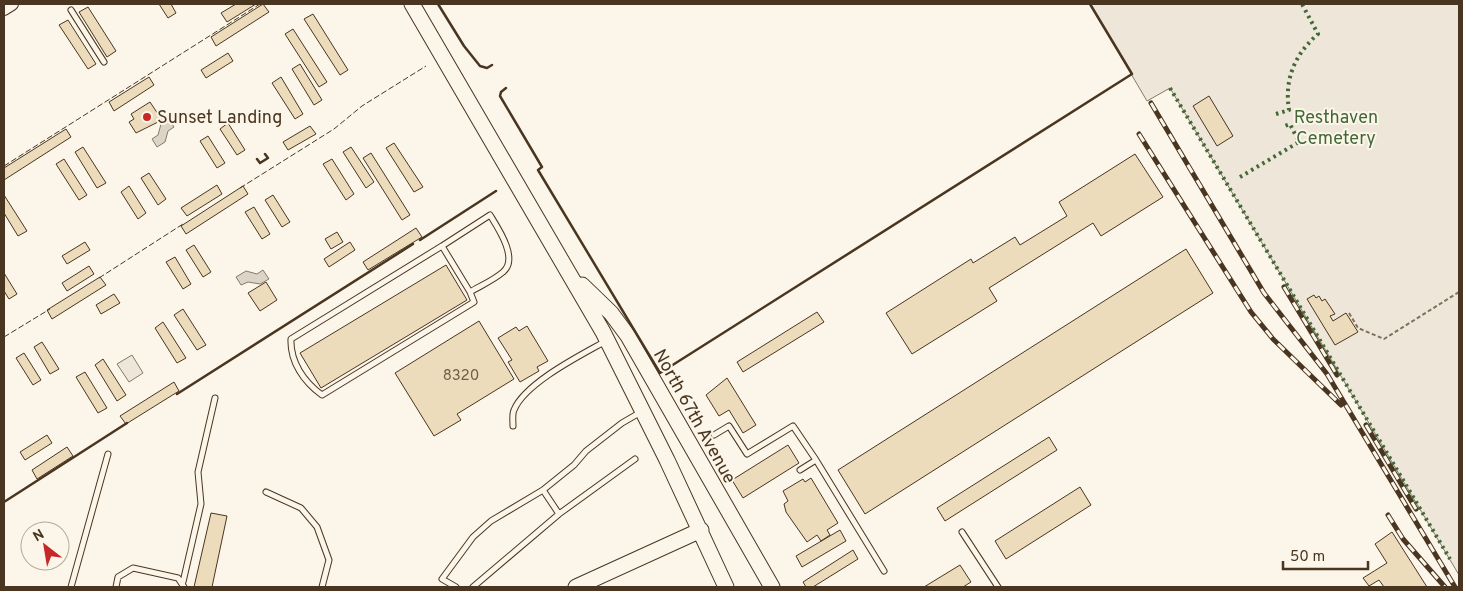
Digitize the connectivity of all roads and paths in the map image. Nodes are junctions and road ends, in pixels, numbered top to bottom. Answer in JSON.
{"nodes":[{"id":1,"x":12,"y":4,"type":"edge"},
{"id":2,"x":412,"y":4,"type":"edge"},
{"id":3,"x":4,"y":9,"type":"edge"},
{"id":4,"x":71,"y":10,"type":"dead end"},
{"id":5,"x":104,"y":62,"type":"dead end"},
{"id":6,"x":442,"y":246,"type":"junction"},
{"id":7,"x":571,"y":275,"type":"junction"},
{"id":8,"x":470,"y":292,"type":"junction"},
{"id":9,"x":1459,"y":292,"type":"edge"},
{"id":10,"x":1349,"y":313,"type":"dead end"},
{"id":11,"x":607,"y":340,"type":"junction"},
{"id":12,"x":215,"y":398,"type":"dead end"},
{"id":13,"x":643,"y":411,"type":"junction"},
{"id":14,"x":513,"y":426,"type":"dead end"},
{"id":15,"x":714,"y":435,"type":"dead end"},
{"id":16,"x":108,"y":454,"type":"dead end"},
{"id":17,"x":635,"y":459,"type":"dead end"},
{"id":18,"x":816,"y":460,"type":"junction"},
{"id":19,"x":800,"y":470,"type":"dead end"},
{"id":20,"x":543,"y":490,"type":"junction"},
{"id":21,"x":266,"y":492,"type":"dead end"},
{"id":22,"x":559,"y":514,"type":"junction"},
{"id":23,"x":701,"y":530,"type":"junction"},
{"id":24,"x":962,"y":532,"type":"dead end"},
{"id":25,"x":884,"y":571,"type":"dead end"},
{"id":26,"x":184,"y":585,"type":"edge"},
{"id":27,"x":70,"y":587,"type":"edge"},
{"id":28,"x":116,"y":587,"type":"edge"},
{"id":29,"x":322,"y":587,"type":"edge"},
{"id":30,"x":456,"y":587,"type":"edge"},
{"id":31,"x":473,"y":587,"type":"edge"},
{"id":32,"x":576,"y":587,"type":"edge"},
{"id":33,"x":726,"y":587,"type":"edge"},
{"id":34,"x":772,"y":587,"type":"edge"},
{"id":35,"x":998,"y":587,"type":"edge"}],
"edges":[{"from":1,"to":3,"type":"street"},
{"from":2,"to":7,"type":"main road","name":"North 67th Avenue"},
{"from":4,"to":5,"type":"lane"},
{"from":6,"to":8,"type":"lane"},
{"from":6,"to":8,"type":"lane"},
{"from":6,"to":8,"type":"lane"},
{"from":7,"to":11,"type":"main road","name":"North 67th Avenue"},
{"from":7,"to":34,"type":"main road","name":"North 67th Avenue"},
{"from":9,"to":10,"type":"path"},
{"from":11,"to":13,"type":"main road","name":"North 67th Avenue"},
{"from":11,"to":14,"type":"lane"},
{"from":12,"to":26,"type":"lane"},
{"from":13,"to":20,"type":"lane"},
{"from":13,"to":23,"type":"main road","name":"North 67th Avenue"},
{"from":15,"to":18,"type":"lane"},
{"from":16,"to":27,"type":"lane"},
{"from":17,"to":22,"type":"lane"},
{"from":18,"to":19,"type":"lane"},
{"from":18,"to":25,"type":"lane"},
{"from":20,"to":22,"type":"lane"},
{"from":20,"to":30,"type":"lane"},
{"from":21,"to":29,"type":"lane"},
{"from":22,"to":31,"type":"lane"},
{"from":23,"to":32,"type":"main road"},
{"from":23,"to":33,"type":"main road","name":"North 67th Avenue"},
{"from":24,"to":35,"type":"lane"},
{"from":26,"to":28,"type":"lane"}]}
